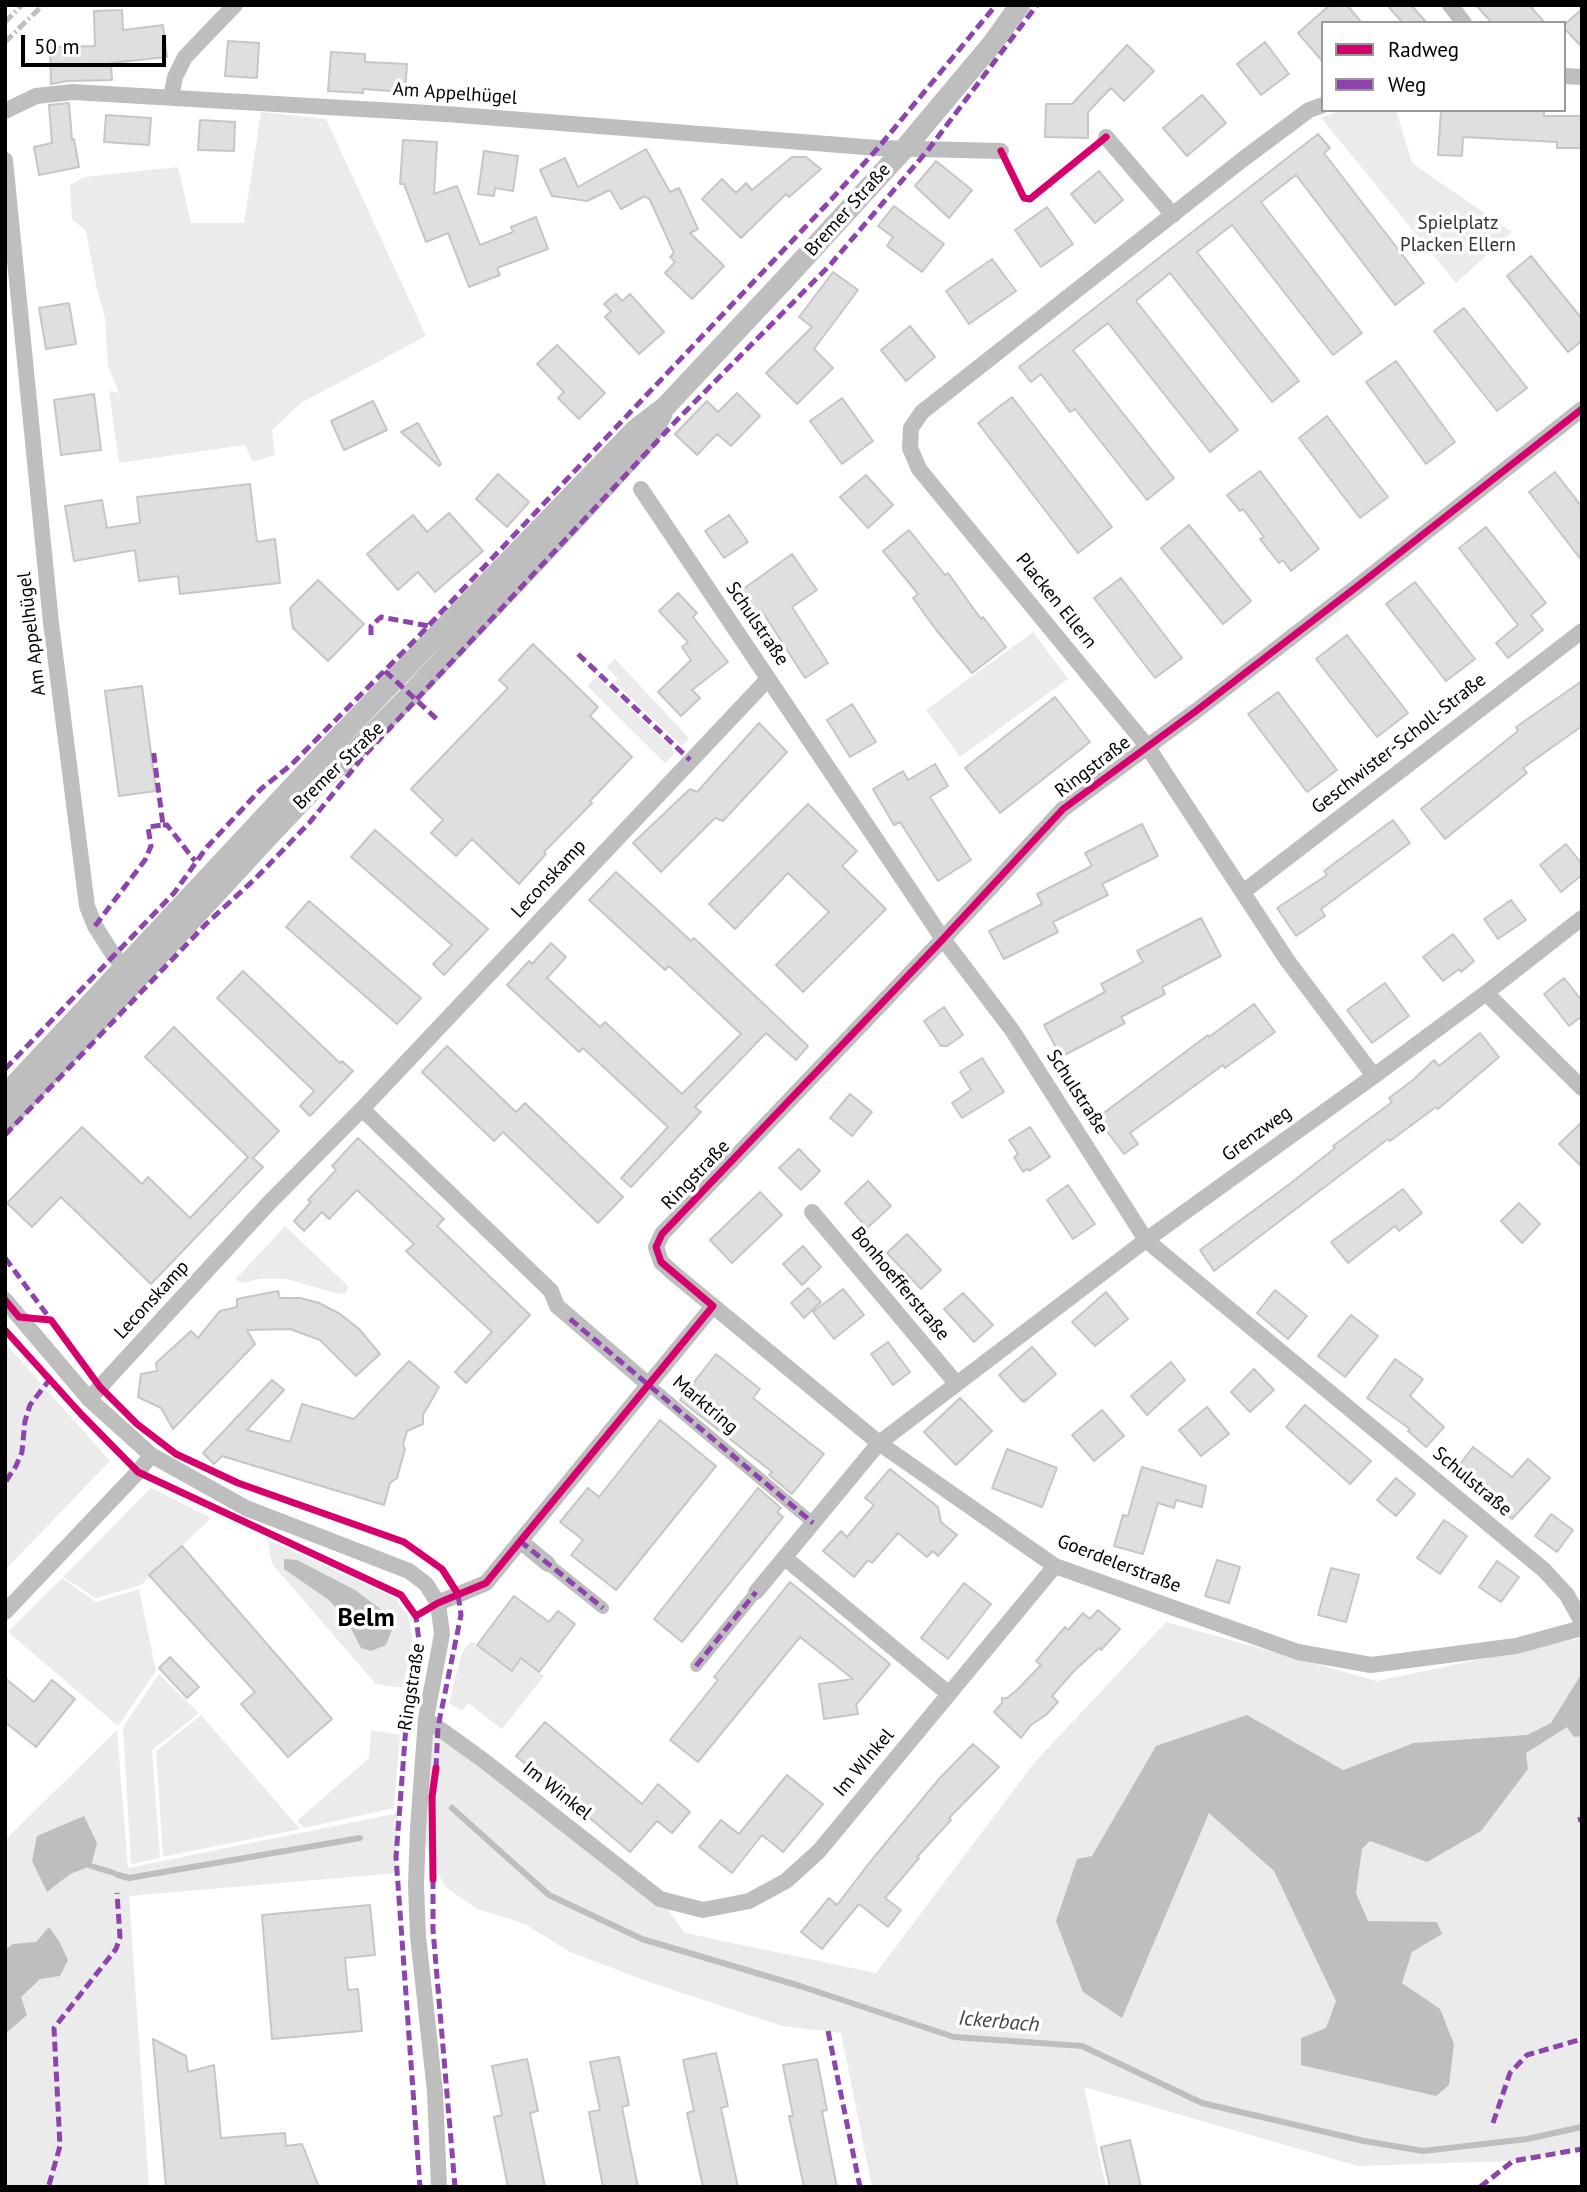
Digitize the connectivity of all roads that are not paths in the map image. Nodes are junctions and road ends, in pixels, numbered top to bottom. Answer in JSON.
{"nodes":[{"id":1,"x":235,"y":5,"type":"edge"},
{"id":2,"x":1020,"y":5,"type":"edge"},
{"id":3,"x":1450,"y":5,"type":"edge"},
{"id":4,"x":1462,"y":21,"type":"edge"},
{"id":5,"x":171,"y":97,"type":"junction"},
{"id":6,"x":1321,"y":106,"type":"edge"},
{"id":7,"x":5,"y":111,"type":"edge"},
{"id":8,"x":1105,"y":137,"type":"dead end"},
{"id":9,"x":905,"y":148,"type":"junction"},
{"id":10,"x":1001,"y":151,"type":"dead end"},
{"id":11,"x":5,"y":160,"type":"edge"},
{"id":12,"x":1172,"y":215,"type":"junction"},
{"id":13,"x":666,"y":406,"type":"junction"},
{"id":14,"x":1582,"y":409,"type":"edge"},
{"id":15,"x":641,"y":489,"type":"dead end"},
{"id":16,"x":1582,"y":631,"type":"edge"},
{"id":17,"x":768,"y":679,"type":"junction"},
{"id":18,"x":1147,"y":746,"type":"junction"},
{"id":19,"x":1243,"y":892,"type":"junction"},
{"id":20,"x":1582,"y":918,"type":"edge"},
{"id":21,"x":943,"y":939,"type":"junction"},
{"id":22,"x":124,"y":966,"type":"junction"},
{"id":23,"x":1486,"y":993,"type":"junction"},
{"id":24,"x":1374,"y":1076,"type":"junction"},
{"id":25,"x":1582,"y":1088,"type":"edge"},
{"id":26,"x":5,"y":1096,"type":"edge"},
{"id":27,"x":362,"y":1109,"type":"junction"},
{"id":28,"x":5,"y":1122,"type":"edge"},
{"id":29,"x":812,"y":1212,"type":"dead end"},
{"id":30,"x":1146,"y":1240,"type":"junction"},
{"id":31,"x":656,"y":1247,"type":"joint"},
{"id":32,"x":5,"y":1300,"type":"edge"},
{"id":33,"x":713,"y":1306,"type":"junction"},
{"id":34,"x":956,"y":1383,"type":"junction"},
{"id":35,"x":649,"y":1385,"type":"junction"},
{"id":36,"x":89,"y":1399,"type":"junction"},
{"id":37,"x":879,"y":1443,"type":"junction"},
{"id":38,"x":151,"y":1455,"type":"junction"},
{"id":39,"x":813,"y":1523,"type":"junction"},
{"id":40,"x":520,"y":1541,"type":"junction"},
{"id":41,"x":785,"y":1558,"type":"junction"},
{"id":42,"x":548,"y":1564,"type":"joint"},
{"id":43,"x":1055,"y":1566,"type":"junction"},
{"id":44,"x":756,"y":1592,"type":"joint"},
{"id":45,"x":438,"y":1603,"type":"junction"},
{"id":46,"x":603,"y":1608,"type":"dead end"},
{"id":47,"x":5,"y":1612,"type":"edge"},
{"id":48,"x":1582,"y":1622,"type":"edge"},
{"id":49,"x":1582,"y":1628,"type":"edge"},
{"id":50,"x":696,"y":1666,"type":"dead end"},
{"id":51,"x":949,"y":1694,"type":"junction"},
{"id":52,"x":426,"y":1719,"type":"junction"},
{"id":53,"x":660,"y":1899,"type":"joint"},
{"id":54,"x":439,"y":2187,"type":"edge"}],
"edges":[{"from":1,"to":5,"type":"street"},
{"from":2,"to":9,"type":"street","name":"Bremer Straße"},
{"from":3,"to":4,"type":"street"},
{"from":5,"to":7,"type":"street","name":"Am Appelhügel"},
{"from":5,"to":9,"type":"street","name":"Am Appelhügel"},
{"from":6,"to":12,"type":"street","name":"Placken Ellern"},
{"from":8,"to":12,"type":"street"},
{"from":9,"to":10,"type":"street"},
{"from":9,"to":13,"type":"street","name":"Bremer Straße"},
{"from":11,"to":22,"type":"street","name":"Am Appelhügel"},
{"from":12,"to":18,"type":"street","name":"Placken Ellern"},
{"from":13,"to":22,"type":"street","name":"Bremer Straße"},
{"from":13,"to":28,"type":"street","name":"Bremer Straße"},
{"from":14,"to":18,"type":"street","name":"Ringstraße"},
{"from":15,"to":17,"type":"street","name":"Schulstraße"},
{"from":16,"to":19,"type":"street","name":"Geschwister-Scholl-Straße"},
{"from":17,"to":21,"type":"street","name":"Schulstraße"},
{"from":17,"to":27,"type":"street","name":"Leconskamp"},
{"from":18,"to":19,"type":"street","name":"Placken Ellern"},
{"from":18,"to":21,"type":"street","name":"Ringstraße"},
{"from":19,"to":24,"type":"street","name":"Placken Ellern"},
{"from":20,"to":23,"type":"street","name":"Grenzweg"},
{"from":21,"to":30,"type":"street","name":"Schulstraße"},
{"from":21,"to":31,"type":"street","name":"Ringstraße"},
{"from":22,"to":26,"type":"street","name":"Bremer Straße"},
{"from":23,"to":24,"type":"street","name":"Grenzweg"},
{"from":23,"to":25,"type":"street"},
{"from":24,"to":30,"type":"street","name":"Grenzweg"},
{"from":27,"to":35,"type":"street","name":"Marktring"},
{"from":27,"to":36,"type":"street","name":"Leconskamp"},
{"from":29,"to":34,"type":"street","name":"Bonhoefferstraße"},
{"from":30,"to":34,"type":"street","name":"Grenzweg"},
{"from":30,"to":48,"type":"street","name":"Schulstraße"},
{"from":31,"to":33,"type":"street","name":"Goerdelerstraße"},
{"from":32,"to":36,"type":"street"},
{"from":33,"to":35,"type":"street"},
{"from":33,"to":37,"type":"street","name":"Goerdelerstraße"},
{"from":34,"to":37,"type":"street"},
{"from":35,"to":39,"type":"street","name":"Marktring"},
{"from":35,"to":40,"type":"street"},
{"from":36,"to":38,"type":"street"},
{"from":37,"to":39,"type":"street"},
{"from":37,"to":43,"type":"street","name":"Goerdelerstraße"},
{"from":38,"to":45,"type":"street"},
{"from":38,"to":47,"type":"street"},
{"from":39,"to":41,"type":"street"},
{"from":40,"to":42,"type":"street"},
{"from":40,"to":45,"type":"street"},
{"from":41,"to":44,"type":"street"},
{"from":41,"to":51,"type":"street"},
{"from":42,"to":46,"type":"street"},
{"from":43,"to":49,"type":"street","name":"Goerdelerstraße"},
{"from":43,"to":51,"type":"street","name":"Im WInkel"},
{"from":44,"to":50,"type":"street"},
{"from":45,"to":52,"type":"street","name":"Ringstraße"},
{"from":51,"to":53,"type":"street","name":"Im WInkel"},
{"from":52,"to":53,"type":"street","name":"Im Winkel"},
{"from":52,"to":54,"type":"street","name":"Ringstraße"}]}
